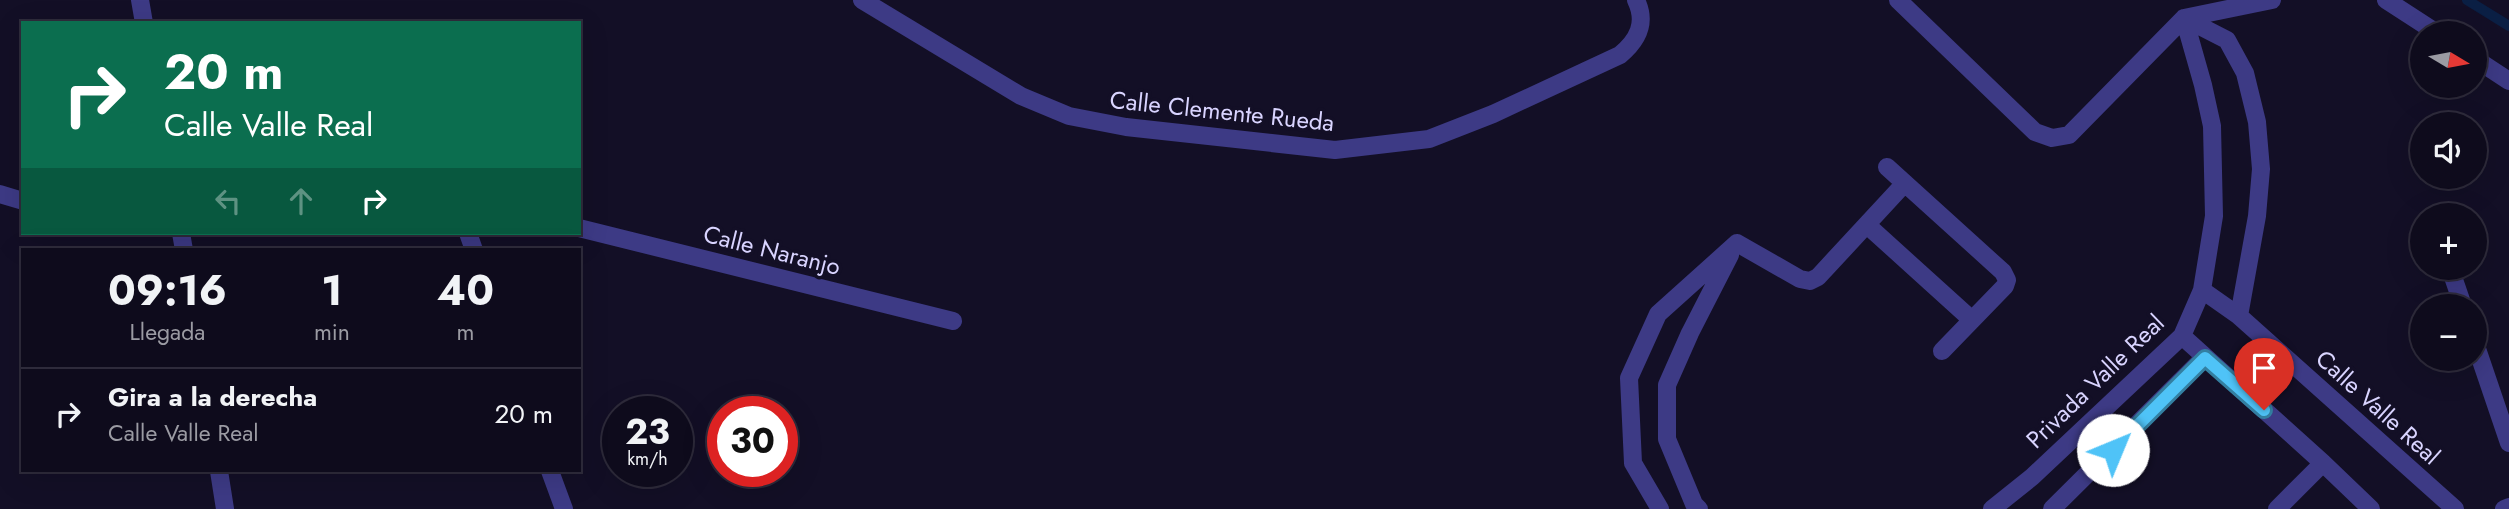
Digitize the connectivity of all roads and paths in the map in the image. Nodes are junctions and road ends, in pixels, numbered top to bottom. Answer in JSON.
{"nodes":[{"id":1,"x":140,"y":0,"type":"edge"},
{"id":2,"x":862,"y":0,"type":"edge"},
{"id":3,"x":1898,"y":0,"type":"edge"},
{"id":4,"x":2272,"y":0,"type":"edge"},
{"id":5,"x":2386,"y":0,"type":"edge"},
{"id":6,"x":1638,"y":4,"type":"edge"},
{"id":7,"x":2184,"y":18,"type":"junction"},
{"id":8,"x":144,"y":21,"type":"edge"},
{"id":9,"x":2418,"y":21,"type":"edge"},
{"id":10,"x":2487,"y":67,"type":"edge"},
{"id":11,"x":2509,"y":81,"type":"edge"},
{"id":12,"x":1887,"y":167,"type":"dead end"},
{"id":13,"x":1905,"y":183,"type":"junction"},
{"id":14,"x":0,"y":194,"type":"edge"},
{"id":15,"x":21,"y":200,"type":"edge"},
{"id":16,"x":1867,"y":225,"type":"junction"},
{"id":17,"x":581,"y":228,"type":"edge"},
{"id":18,"x":1737,"y":243,"type":"junction"},
{"id":19,"x":2202,"y":290,"type":"junction"},
{"id":20,"x":2239,"y":316,"type":"junction"},
{"id":21,"x":1972,"y":320,"type":"junction"},
{"id":22,"x":953,"y":321,"type":"dead end"},
{"id":23,"x":2182,"y":336,"type":"junction"},
{"id":24,"x":1942,"y":351,"type":"dead end"},
{"id":25,"x":2205,"y":358,"type":"junction"},
{"id":26,"x":2485,"y":371,"type":"edge"},
{"id":27,"x":2509,"y":443,"type":"edge"},
{"id":28,"x":2323,"y":463,"type":"junction"},
{"id":29,"x":219,"y":472,"type":"edge"},
{"id":30,"x":550,"y":472,"type":"edge"},
{"id":31,"x":2509,"y":507,"type":"edge"},
{"id":32,"x":225,"y":509,"type":"edge"},
{"id":33,"x":564,"y":509,"type":"edge"},
{"id":34,"x":1660,"y":509,"type":"edge"},
{"id":35,"x":1699,"y":509,"type":"edge"},
{"id":36,"x":1992,"y":509,"type":"edge"},
{"id":37,"x":2052,"y":509,"type":"edge"},
{"id":38,"x":2277,"y":509,"type":"edge"},
{"id":39,"x":2371,"y":509,"type":"edge"},
{"id":40,"x":2455,"y":509,"type":"edge"},
{"id":41,"x":2504,"y":509,"type":"edge"}],
"edges":[{"from":1,"to":8,"type":"street"},
{"from":2,"to":6,"type":"street","name":"Calle Clemente Rueda"},
{"from":3,"to":7,"type":"street"},
{"from":4,"to":7,"type":"street"},
{"from":5,"to":9,"type":"street"},
{"from":7,"to":19,"type":"street","name":"Privada Valle Real"},
{"from":7,"to":20,"type":"street"},
{"from":10,"to":11,"type":"street"},
{"from":12,"to":13,"type":"street"},
{"from":13,"to":16,"type":"street"},
{"from":13,"to":21,"type":"street"},
{"from":14,"to":15,"type":"street"},
{"from":16,"to":18,"type":"street"},
{"from":16,"to":21,"type":"street"},
{"from":17,"to":22,"type":"street","name":"Calle Naranjo"},
{"from":18,"to":34,"type":"street"},
{"from":18,"to":35,"type":"street"},
{"from":19,"to":20,"type":"street","name":"Calle Valle Real"},
{"from":19,"to":23,"type":"street","name":"Privada Valle Real"},
{"from":20,"to":40,"type":"street","name":"Calle Valle Real"},
{"from":21,"to":24,"type":"street"},
{"from":23,"to":25,"type":"street"},
{"from":23,"to":36,"type":"street","name":"Privada Valle Real"},
{"from":25,"to":28,"type":"street"},
{"from":25,"to":37,"type":"street"},
{"from":26,"to":27,"type":"street"},
{"from":28,"to":38,"type":"street"},
{"from":28,"to":39,"type":"street"},
{"from":29,"to":32,"type":"street"},
{"from":30,"to":33,"type":"street"},
{"from":31,"to":41,"type":"street"}]}
